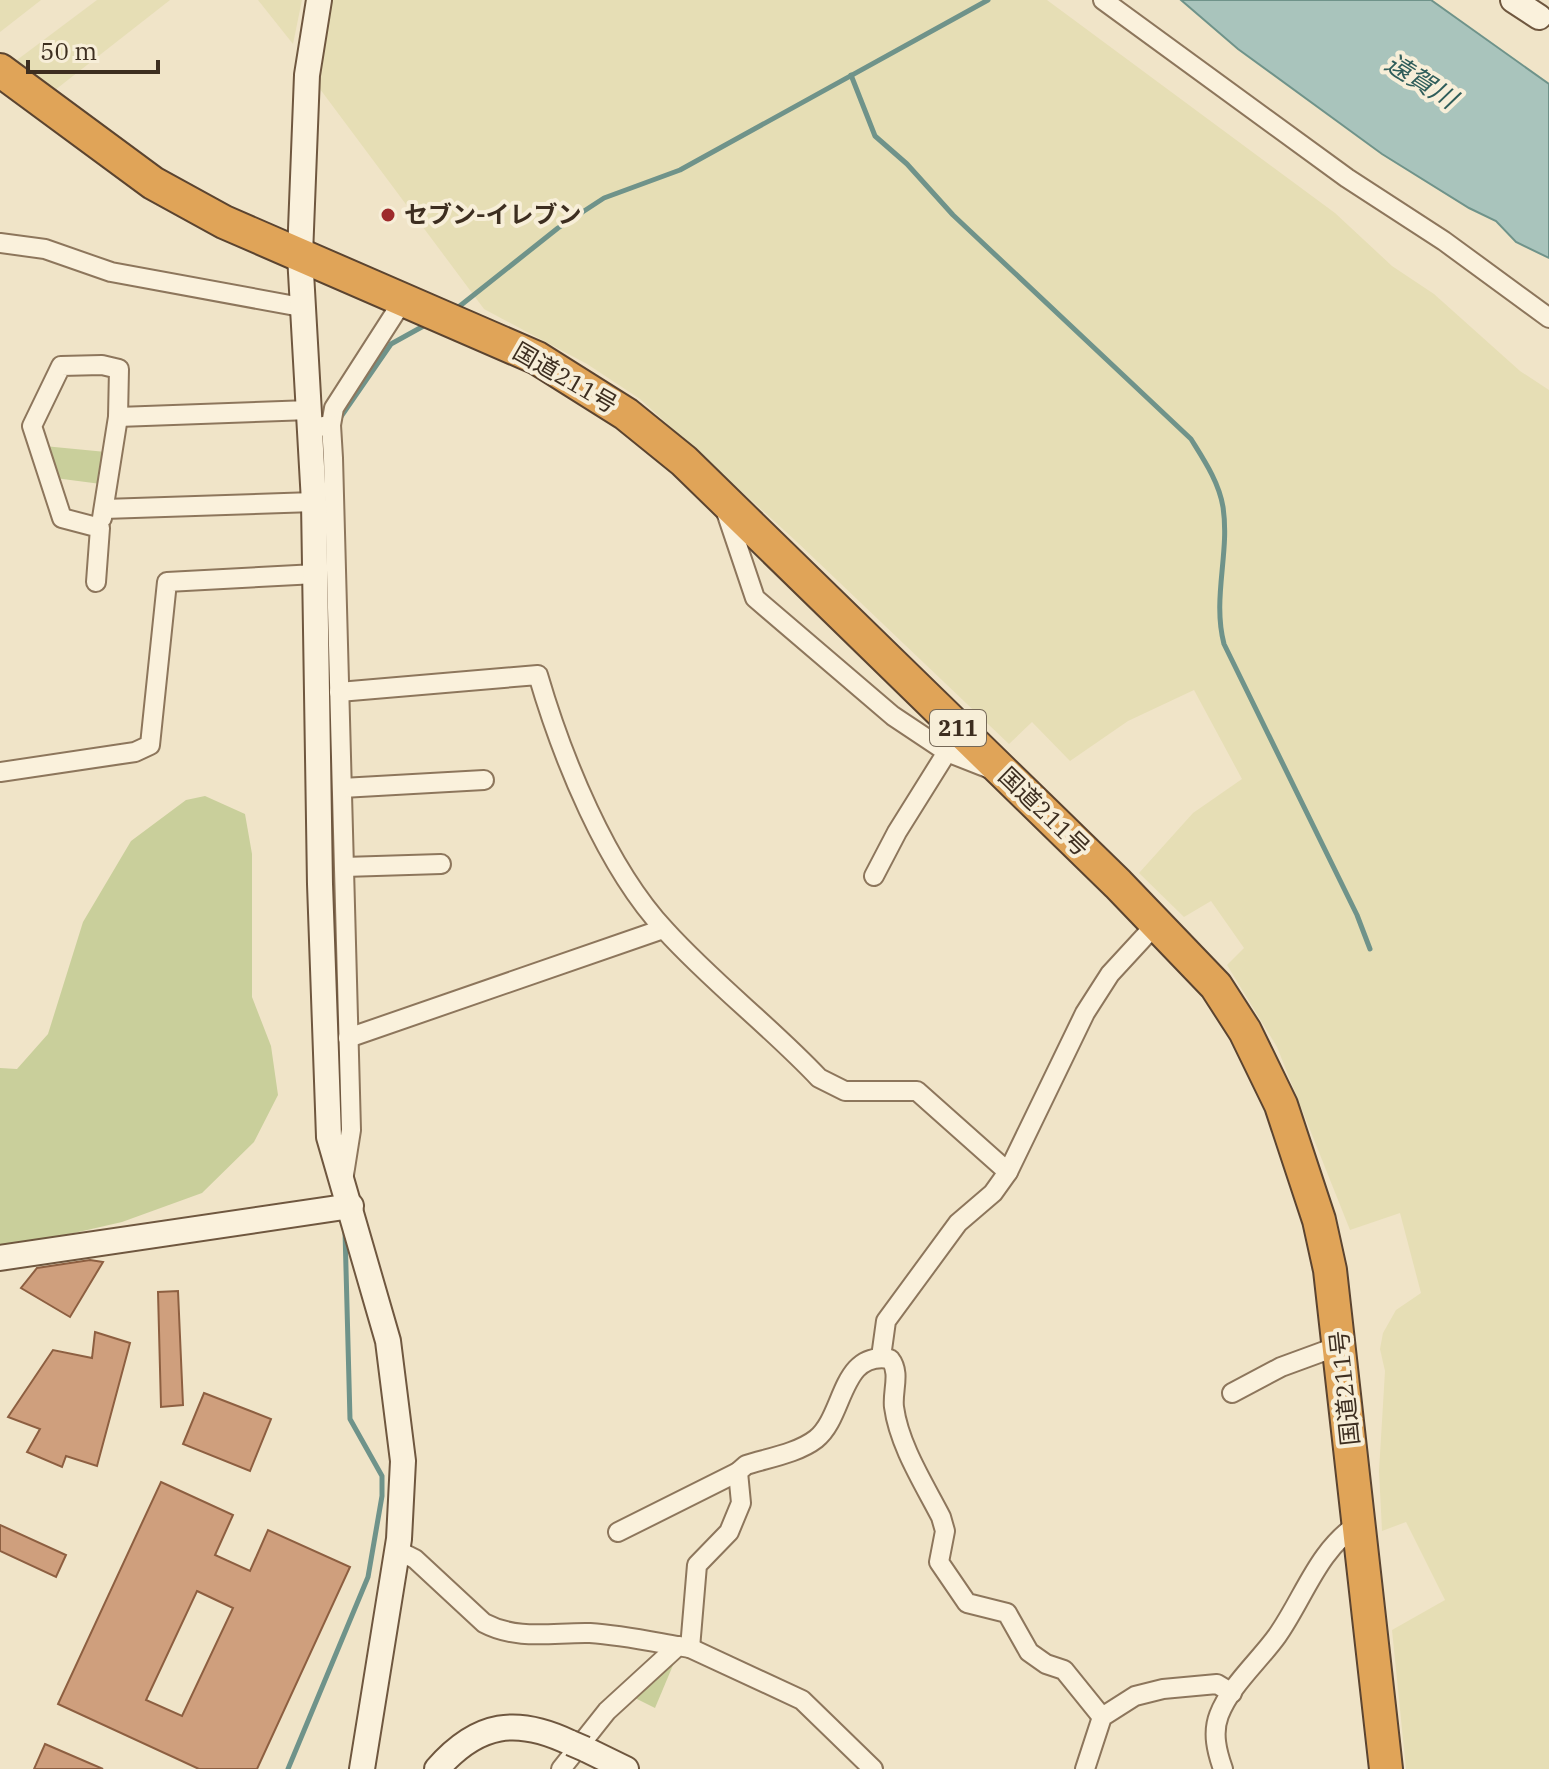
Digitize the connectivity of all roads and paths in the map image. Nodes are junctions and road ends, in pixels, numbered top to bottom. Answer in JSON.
{"nodes":[{"id":1,"x":319,"y":0,"type":"edge"},
{"id":2,"x":1103,"y":0,"type":"edge"},
{"id":3,"x":1513,"y":0,"type":"edge"},
{"id":4,"x":1544,"y":21,"type":"edge"},
{"id":5,"x":0,"y":70,"type":"edge"},
{"id":6,"x":0,"y":243,"type":"edge"},
{"id":7,"x":300,"y":255,"type":"junction"},
{"id":8,"x":404,"y":299,"type":"junction"},
{"id":9,"x":301,"y":307,"type":"junction"},
{"id":10,"x":1549,"y":318,"type":"edge"},
{"id":11,"x":118,"y":417,"type":"junction"},
{"id":12,"x":317,"y":421,"type":"junction"},
{"id":13,"x":722,"y":499,"type":"junction"},
{"id":14,"x":314,"y":502,"type":"junction"},
{"id":15,"x":104,"y":509,"type":"junction"},
{"id":16,"x":100,"y":528,"type":"junction"},
{"id":17,"x":316,"y":574,"type":"junction"},
{"id":18,"x":96,"y":582,"type":"dead end"},
{"id":19,"x":339,"y":692,"type":"junction"},
{"id":20,"x":947,"y":752,"type":"junction"},
{"id":21,"x":1001,"y":770,"type":"junction"},
{"id":22,"x":0,"y":772,"type":"edge"},
{"id":23,"x":484,"y":780,"type":"dead end"},
{"id":24,"x":342,"y":788,"type":"junction"},
{"id":25,"x":441,"y":864,"type":"dead end"},
{"id":26,"x":344,"y":867,"type":"junction"},
{"id":27,"x":874,"y":876,"type":"dead end"},
{"id":28,"x":1157,"y":923,"type":"junction"},
{"id":29,"x":663,"y":929,"type":"junction"},
{"id":30,"x":348,"y":1038,"type":"junction"},
{"id":31,"x":1008,"y":1172,"type":"junction"},
{"id":32,"x":346,"y":1194,"type":"junction"},
{"id":33,"x":0,"y":1258,"type":"edge"},
{"id":34,"x":1341,"y":1345,"type":"junction"},
{"id":35,"x":881,"y":1357,"type":"junction"},
{"id":36,"x":1232,"y":1393,"type":"dead end"},
{"id":37,"x":738,"y":1472,"type":"junction"},
{"id":38,"x":1359,"y":1523,"type":"junction"},
{"id":39,"x":618,"y":1532,"type":"dead end"},
{"id":40,"x":397,"y":1550,"type":"junction"},
{"id":41,"x":684,"y":1647,"type":"junction"},
{"id":42,"x":1232,"y":1693,"type":"junction"},
{"id":43,"x":1102,"y":1717,"type":"junction"},
{"id":44,"x":362,"y":1769,"type":"edge"},
{"id":45,"x":437,"y":1769,"type":"edge"},
{"id":46,"x":561,"y":1769,"type":"edge"},
{"id":47,"x":626,"y":1769,"type":"edge"},
{"id":48,"x":873,"y":1769,"type":"edge"},
{"id":49,"x":1085,"y":1769,"type":"edge"},
{"id":50,"x":1223,"y":1769,"type":"edge"},
{"id":51,"x":1386,"y":1769,"type":"edge"}],
"edges":[{"from":1,"to":7,"type":"street"},
{"from":2,"to":10,"type":"street"},
{"from":3,"to":4,"type":"street"},
{"from":5,"to":7,"type":"highway","name":"国道211号","number":"211"},
{"from":6,"to":9,"type":"street"},
{"from":7,"to":8,"type":"highway","name":"国道211号","number":"211"},
{"from":7,"to":9,"type":"street"},
{"from":8,"to":12,"type":"street"},
{"from":8,"to":13,"type":"highway","name":"国道211号","number":"211"},
{"from":9,"to":12,"type":"street"},
{"from":11,"to":12,"type":"street"},
{"from":11,"to":15,"type":"street"},
{"from":11,"to":16,"type":"street"},
{"from":12,"to":14,"type":"street"},
{"from":12,"to":19,"type":"street"},
{"from":13,"to":20,"type":"street"},
{"from":13,"to":21,"type":"highway","name":"国道211号","number":"211"},
{"from":14,"to":15,"type":"street"},
{"from":14,"to":17,"type":"street"},
{"from":15,"to":16,"type":"street"},
{"from":16,"to":18,"type":"street"},
{"from":17,"to":22,"type":"street"},
{"from":17,"to":32,"type":"street"},
{"from":19,"to":24,"type":"street"},
{"from":19,"to":29,"type":"street"},
{"from":20,"to":21,"type":"street"},
{"from":20,"to":27,"type":"street"},
{"from":21,"to":28,"type":"highway","name":"国道211号","number":"211"},
{"from":23,"to":24,"type":"street"},
{"from":24,"to":26,"type":"street"},
{"from":25,"to":26,"type":"street"},
{"from":26,"to":30,"type":"street"},
{"from":28,"to":31,"type":"street"},
{"from":28,"to":34,"type":"highway","name":"国道211号","number":"211"},
{"from":29,"to":30,"type":"street"},
{"from":29,"to":31,"type":"street"},
{"from":30,"to":32,"type":"street"},
{"from":31,"to":35,"type":"street"},
{"from":32,"to":33,"type":"street"},
{"from":32,"to":40,"type":"street"},
{"from":34,"to":36,"type":"street"},
{"from":34,"to":38,"type":"highway","name":"国道211号","number":"211"},
{"from":35,"to":37,"type":"street"},
{"from":35,"to":43,"type":"street"},
{"from":37,"to":39,"type":"street"},
{"from":37,"to":41,"type":"street"},
{"from":38,"to":42,"type":"street"},
{"from":38,"to":51,"type":"highway","name":"国道211号","number":"211"},
{"from":40,"to":41,"type":"street"},
{"from":40,"to":44,"type":"street"},
{"from":41,"to":46,"type":"street"},
{"from":41,"to":48,"type":"street"},
{"from":42,"to":43,"type":"street"},
{"from":42,"to":50,"type":"street"},
{"from":43,"to":49,"type":"street"},
{"from":45,"to":47,"type":"street"}]}
